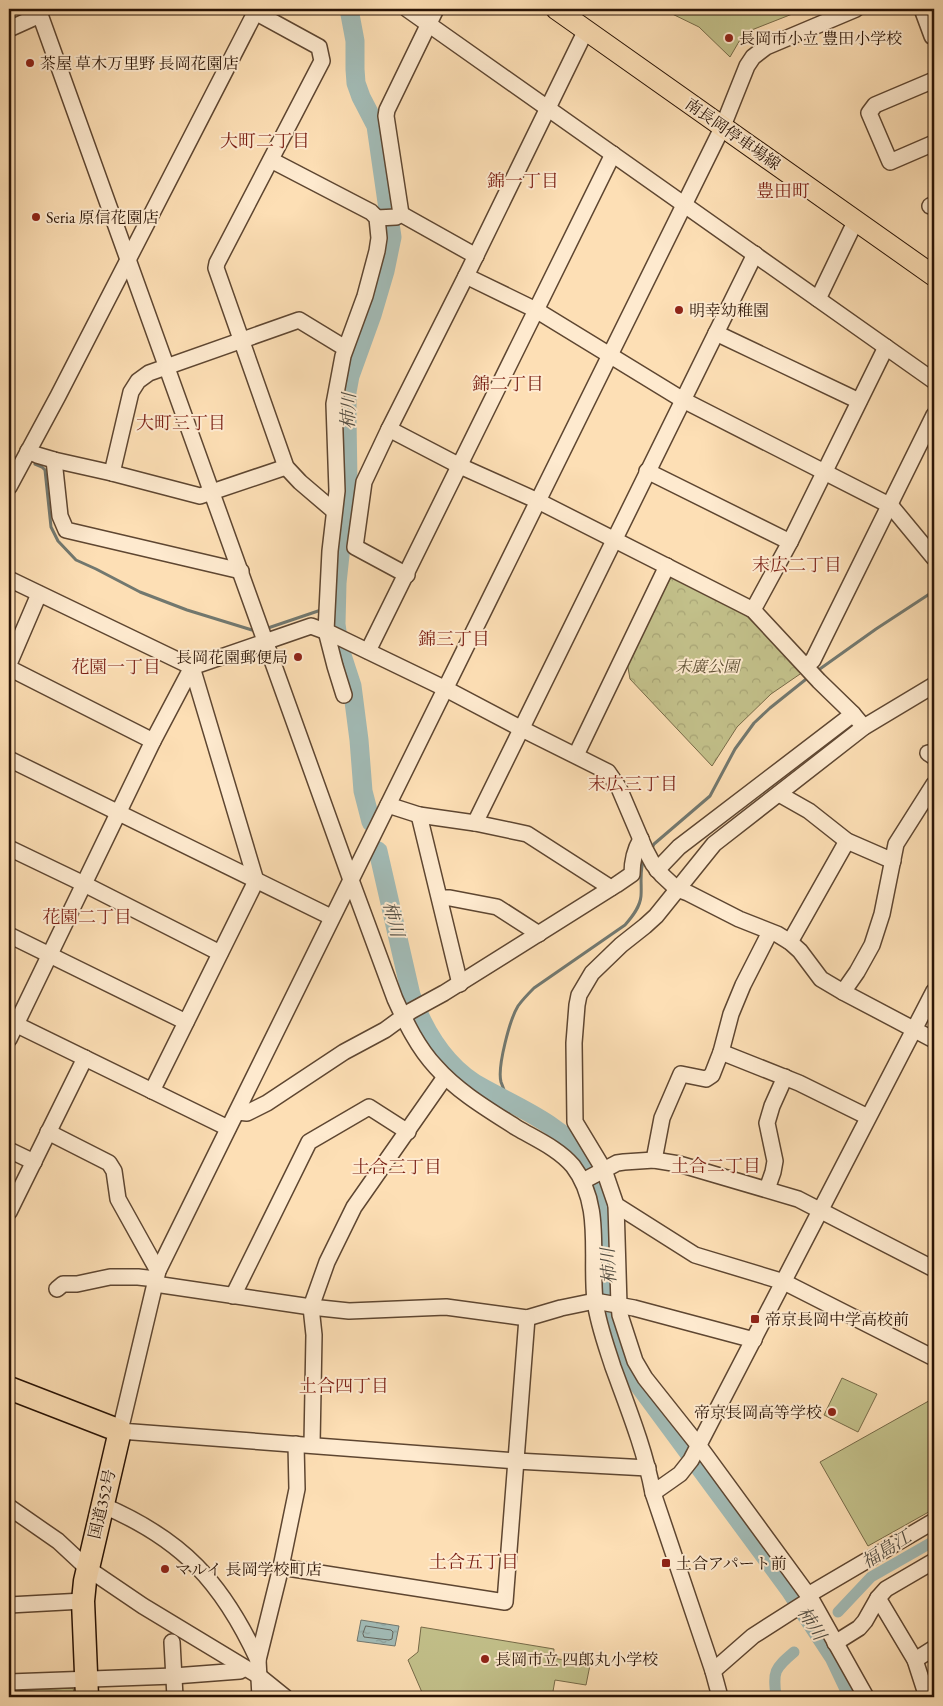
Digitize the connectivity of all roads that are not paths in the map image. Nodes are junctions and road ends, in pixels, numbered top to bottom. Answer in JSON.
{"nodes":[{"id":1,"x":407,"y":9,"type":"edge"},
{"id":2,"x":436,"y":9,"type":"edge"},
{"id":3,"x":556,"y":9,"type":"edge"},
{"id":4,"x":856,"y":9,"type":"edge"},
{"id":5,"x":922,"y":9,"type":"edge"},
{"id":6,"x":256,"y":10,"type":"edge"},
{"id":7,"x":39,"y":12,"type":"edge"},
{"id":8,"x":428,"y":24,"type":"junction"},
{"id":9,"x":9,"y":29,"type":"edge"},
{"id":10,"x":586,"y":30,"type":"junction"},
{"id":11,"x":934,"y":36,"type":"edge"},
{"id":12,"x":934,"y":80,"type":"edge"},
{"id":13,"x":548,"y":108,"type":"junction"},
{"id":14,"x":722,"y":126,"type":"junction"},
{"id":15,"x":934,"y":143,"type":"edge"},
{"id":16,"x":613,"y":154,"type":"junction"},
{"id":17,"x":271,"y":160,"type":"junction"},
{"id":18,"x":684,"y":204,"type":"junction"},
{"id":19,"x":389,"y":217,"type":"junction"},
{"id":20,"x":856,"y":220,"type":"junction"},
{"id":21,"x":755,"y":254,"type":"junction"},
{"id":22,"x":476,"y":256,"type":"junction"},
{"id":23,"x":128,"y":258,"type":"junction"},
{"id":24,"x":466,"y":276,"type":"junction"},
{"id":25,"x":934,"y":276,"type":"edge"},
{"id":26,"x":818,"y":299,"type":"junction"},
{"id":27,"x":536,"y":310,"type":"junction"},
{"id":28,"x":716,"y":333,"type":"junction"},
{"id":29,"x":240,"y":340,"type":"junction"},
{"id":30,"x":886,"y":347,"type":"junction"},
{"id":31,"x":345,"y":348,"type":"junction"},
{"id":32,"x":609,"y":355,"type":"junction"},
{"id":33,"x":168,"y":367,"type":"junction"},
{"id":34,"x":934,"y":381,"type":"edge"},
{"id":35,"x":683,"y":400,"type":"junction"},
{"id":36,"x":859,"y":401,"type":"junction"},
{"id":37,"x":934,"y":415,"type":"edge"},
{"id":38,"x":389,"y":429,"type":"junction"},
{"id":39,"x":28,"y":451,"type":"junction"},
{"id":40,"x":54,"y":460,"type":"junction"},
{"id":41,"x":460,"y":466,"type":"junction"},
{"id":42,"x":286,"y":467,"type":"junction"},
{"id":43,"x":647,"y":471,"type":"junction"},
{"id":44,"x":824,"y":471,"type":"junction"},
{"id":45,"x":112,"y":472,"type":"junction"},
{"id":46,"x":10,"y":480,"type":"edge"},
{"id":47,"x":213,"y":492,"type":"junction"},
{"id":48,"x":538,"y":501,"type":"junction"},
{"id":49,"x":891,"y":506,"type":"junction"},
{"id":50,"x":334,"y":511,"type":"junction"},
{"id":51,"x":614,"y":540,"type":"junction"},
{"id":52,"x":790,"y":542,"type":"junction"},
{"id":53,"x":934,"y":558,"type":"edge"},
{"id":54,"x":667,"y":566,"type":"junction"},
{"id":55,"x":241,"y":571,"type":"junction"},
{"id":56,"x":407,"y":575,"type":"junction"},
{"id":57,"x":9,"y":579,"type":"edge"},
{"id":58,"x":39,"y":594,"type":"junction"},
{"id":59,"x":753,"y":610,"type":"junction"},
{"id":60,"x":334,"y":634,"type":"junction"},
{"id":61,"x":266,"y":640,"type":"junction"},
{"id":62,"x":368,"y":652,"type":"junction"},
{"id":63,"x":9,"y":666,"type":"edge"},
{"id":64,"x":192,"y":667,"type":"junction"},
{"id":65,"x":807,"y":667,"type":"junction"},
{"id":66,"x":934,"y":684,"type":"edge"},
{"id":67,"x":446,"y":689,"type":"junction"},
{"id":68,"x":344,"y":695,"type":"dead end"},
{"id":69,"x":853,"y":714,"type":"junction"},
{"id":70,"x":864,"y":727,"type":"junction"},
{"id":71,"x":520,"y":728,"type":"junction"},
{"id":72,"x":154,"y":741,"type":"junction"},
{"id":73,"x":576,"y":755,"type":"junction"},
{"id":74,"x":9,"y":759,"type":"edge"},
{"id":75,"x":934,"y":784,"type":"edge"},
{"id":76,"x":779,"y":794,"type":"junction"},
{"id":77,"x":388,"y":805,"type":"junction"},
{"id":78,"x":119,"y":814,"type":"junction"},
{"id":79,"x":419,"y":815,"type":"junction"},
{"id":80,"x":475,"y":824,"type":"junction"},
{"id":81,"x":848,"y":840,"type":"junction"},
{"id":82,"x":643,"y":844,"type":"junction"},
{"id":83,"x":9,"y":848,"type":"edge"},
{"id":84,"x":893,"y":861,"type":"junction"},
{"id":85,"x":655,"y":867,"type":"junction"},
{"id":86,"x":351,"y":880,"type":"junction"},
{"id":87,"x":256,"y":881,"type":"junction"},
{"id":88,"x":84,"y":884,"type":"junction"},
{"id":89,"x":611,"y":888,"type":"junction"},
{"id":90,"x":677,"y":889,"type":"junction"},
{"id":91,"x":440,"y":898,"type":"junction"},
{"id":92,"x":332,"y":917,"type":"junction"},
{"id":93,"x":770,"y":932,"type":"junction"},
{"id":94,"x":539,"y":934,"type":"junction"},
{"id":95,"x":9,"y":935,"type":"edge"},
{"id":96,"x":790,"y":942,"type":"junction"},
{"id":97,"x":220,"y":953,"type":"junction"},
{"id":98,"x":51,"y":954,"type":"junction"},
{"id":99,"x":460,"y":984,"type":"junction"},
{"id":100,"x":934,"y":991,"type":"edge"},
{"id":101,"x":843,"y":992,"type":"junction"},
{"id":102,"x":411,"y":1012,"type":"junction"},
{"id":103,"x":186,"y":1022,"type":"junction"},
{"id":104,"x":12,"y":1023,"type":"edge"},
{"id":105,"x":914,"y":1030,"type":"junction"},
{"id":106,"x":9,"y":1039,"type":"edge"},
{"id":107,"x":934,"y":1040,"type":"edge"},
{"id":108,"x":721,"y":1052,"type":"junction"},
{"id":109,"x":84,"y":1058,"type":"junction"},
{"id":110,"x":445,"y":1077,"type":"junction"},
{"id":111,"x":785,"y":1077,"type":"junction"},
{"id":112,"x":152,"y":1091,"type":"junction"},
{"id":113,"x":237,"y":1112,"type":"junction"},
{"id":114,"x":868,"y":1117,"type":"junction"},
{"id":115,"x":228,"y":1128,"type":"junction"},
{"id":116,"x":48,"y":1132,"type":"junction"},
{"id":117,"x":408,"y":1132,"type":"junction"},
{"id":118,"x":9,"y":1150,"type":"edge"},
{"id":119,"x":654,"y":1160,"type":"junction"},
{"id":120,"x":34,"y":1162,"type":"junction"},
{"id":121,"x":594,"y":1176,"type":"junction"},
{"id":122,"x":767,"y":1189,"type":"junction"},
{"id":123,"x":616,"y":1205,"type":"junction"},
{"id":124,"x":820,"y":1210,"type":"junction"},
{"id":125,"x":9,"y":1212,"type":"edge"},
{"id":126,"x":934,"y":1269,"type":"edge"},
{"id":127,"x":157,"y":1278,"type":"junction"},
{"id":128,"x":784,"y":1282,"type":"junction"},
{"id":129,"x":57,"y":1289,"type":"dead end"},
{"id":130,"x":233,"y":1296,"type":"junction"},
{"id":131,"x":595,"y":1301,"type":"junction"},
{"id":132,"x":618,"y":1305,"type":"junction"},
{"id":133,"x":311,"y":1307,"type":"junction"},
{"id":134,"x":527,"y":1318,"type":"junction"},
{"id":135,"x":754,"y":1340,"type":"junction"},
{"id":136,"x":934,"y":1358,"type":"edge"},
{"id":137,"x":9,"y":1388,"type":"edge"},
{"id":138,"x":120,"y":1431,"type":"junction"},
{"id":139,"x":296,"y":1444,"type":"junction"},
{"id":140,"x":312,"y":1444,"type":"junction"},
{"id":141,"x":697,"y":1450,"type":"junction"},
{"id":142,"x":516,"y":1461,"type":"junction"},
{"id":143,"x":648,"y":1468,"type":"junction"},
{"id":144,"x":653,"y":1493,"type":"junction"},
{"id":145,"x":102,"y":1505,"type":"junction"},
{"id":146,"x":9,"y":1507,"type":"edge"},
{"id":147,"x":934,"y":1521,"type":"edge"},
{"id":148,"x":934,"y":1561,"type":"edge"},
{"id":149,"x":281,"y":1566,"type":"junction"},
{"id":150,"x":87,"y":1568,"type":"junction"},
{"id":151,"x":878,"y":1598,"type":"junction"},
{"id":152,"x":809,"y":1599,"type":"junction"},
{"id":153,"x":83,"y":1601,"type":"junction"},
{"id":154,"x":9,"y":1605,"type":"edge"},
{"id":155,"x":172,"y":1642,"type":"dead end"},
{"id":156,"x":836,"y":1643,"type":"junction"},
{"id":157,"x":934,"y":1648,"type":"edge"},
{"id":158,"x":258,"y":1660,"type":"junction"},
{"id":159,"x":915,"y":1660,"type":"junction"},
{"id":160,"x":244,"y":1668,"type":"junction"},
{"id":161,"x":713,"y":1671,"type":"junction"},
{"id":162,"x":174,"y":1676,"type":"junction"},
{"id":163,"x":259,"y":1676,"type":"junction"},
{"id":164,"x":9,"y":1682,"type":"edge"},
{"id":165,"x":86,"y":1688,"type":"edge"},
{"id":166,"x":175,"y":1697,"type":"edge"},
{"id":167,"x":260,"y":1697,"type":"edge"},
{"id":168,"x":285,"y":1697,"type":"edge"},
{"id":169,"x":720,"y":1697,"type":"edge"},
{"id":170,"x":866,"y":1697,"type":"edge"},
{"id":171,"x":927,"y":1697,"type":"edge"}],
"edges":[{"from":1,"to":8,"type":"street"},
{"from":2,"to":8,"type":"street"},
{"from":3,"to":10,"type":"main road","name":"南長岡停車場線"},
{"from":4,"to":14,"type":"street"},
{"from":5,"to":11,"type":"street"},
{"from":6,"to":17,"type":"street"},
{"from":6,"to":23,"type":"street"},
{"from":7,"to":9,"type":"street"},
{"from":7,"to":23,"type":"street"},
{"from":8,"to":13,"type":"street"},
{"from":8,"to":19,"type":"street"},
{"from":10,"to":13,"type":"street"},
{"from":10,"to":14,"type":"main road","name":"南長岡停車場線"},
{"from":12,"to":15,"type":"street"},
{"from":13,"to":16,"type":"street"},
{"from":13,"to":22,"type":"street"},
{"from":14,"to":18,"type":"street"},
{"from":14,"to":20,"type":"main road","name":"南長岡停車場線"},
{"from":16,"to":18,"type":"street"},
{"from":16,"to":27,"type":"street"},
{"from":17,"to":19,"type":"street"},
{"from":17,"to":29,"type":"street"},
{"from":18,"to":21,"type":"street"},
{"from":18,"to":32,"type":"street"},
{"from":19,"to":22,"type":"street"},
{"from":19,"to":31,"type":"street"},
{"from":20,"to":25,"type":"main road","name":"南長岡停車場線"},
{"from":20,"to":26,"type":"street"},
{"from":21,"to":26,"type":"street"},
{"from":21,"to":28,"type":"street"},
{"from":22,"to":24,"type":"street"},
{"from":23,"to":33,"type":"street"},
{"from":23,"to":39,"type":"street"},
{"from":24,"to":27,"type":"street"},
{"from":24,"to":38,"type":"street"},
{"from":26,"to":30,"type":"street"},
{"from":27,"to":32,"type":"street"},
{"from":27,"to":41,"type":"street"},
{"from":28,"to":35,"type":"street"},
{"from":28,"to":36,"type":"street"},
{"from":29,"to":31,"type":"street"},
{"from":29,"to":33,"type":"street"},
{"from":29,"to":42,"type":"street"},
{"from":30,"to":34,"type":"street"},
{"from":30,"to":36,"type":"street"},
{"from":31,"to":50,"type":"street"},
{"from":32,"to":35,"type":"street"},
{"from":32,"to":48,"type":"street"},
{"from":33,"to":45,"type":"street"},
{"from":33,"to":47,"type":"street"},
{"from":35,"to":43,"type":"street"},
{"from":35,"to":44,"type":"street"},
{"from":36,"to":44,"type":"street"},
{"from":37,"to":49,"type":"street"},
{"from":38,"to":41,"type":"street"},
{"from":38,"to":56,"type":"street"},
{"from":39,"to":40,"type":"street"},
{"from":39,"to":46,"type":"street"},
{"from":40,"to":45,"type":"street"},
{"from":40,"to":55,"type":"street"},
{"from":41,"to":48,"type":"street"},
{"from":41,"to":56,"type":"street"},
{"from":42,"to":47,"type":"street"},
{"from":42,"to":50,"type":"street"},
{"from":43,"to":51,"type":"street"},
{"from":43,"to":52,"type":"street"},
{"from":44,"to":49,"type":"street"},
{"from":44,"to":52,"type":"street"},
{"from":45,"to":47,"type":"street"},
{"from":47,"to":55,"type":"street"},
{"from":48,"to":51,"type":"street"},
{"from":48,"to":67,"type":"street"},
{"from":49,"to":53,"type":"street"},
{"from":49,"to":65,"type":"street"},
{"from":50,"to":60,"type":"street"},
{"from":51,"to":54,"type":"street"},
{"from":51,"to":71,"type":"street"},
{"from":52,"to":59,"type":"street"},
{"from":54,"to":59,"type":"street"},
{"from":54,"to":73,"type":"street"},
{"from":55,"to":61,"type":"street"},
{"from":56,"to":62,"type":"street"},
{"from":57,"to":58,"type":"street"},
{"from":58,"to":63,"type":"street"},
{"from":58,"to":64,"type":"street"},
{"from":59,"to":65,"type":"street"},
{"from":60,"to":61,"type":"street"},
{"from":60,"to":62,"type":"street"},
{"from":60,"to":68,"type":"street"},
{"from":61,"to":64,"type":"street"},
{"from":61,"to":86,"type":"street"},
{"from":62,"to":67,"type":"street"},
{"from":63,"to":72,"type":"street"},
{"from":64,"to":72,"type":"street"},
{"from":64,"to":87,"type":"street"},
{"from":65,"to":69,"type":"street"},
{"from":66,"to":70,"type":"street"},
{"from":67,"to":71,"type":"street"},
{"from":67,"to":77,"type":"street"},
{"from":69,"to":70,"type":"street"},
{"from":69,"to":85,"type":"street"},
{"from":70,"to":76,"type":"street"},
{"from":71,"to":73,"type":"street"},
{"from":71,"to":80,"type":"street"},
{"from":72,"to":78,"type":"street"},
{"from":73,"to":82,"type":"street"},
{"from":74,"to":78,"type":"street"},
{"from":75,"to":84,"type":"street"},
{"from":76,"to":81,"type":"street"},
{"from":76,"to":90,"type":"street"},
{"from":77,"to":79,"type":"street"},
{"from":77,"to":86,"type":"street"},
{"from":78,"to":87,"type":"street"},
{"from":78,"to":88,"type":"street"},
{"from":79,"to":80,"type":"street"},
{"from":79,"to":91,"type":"street"},
{"from":80,"to":89,"type":"street"},
{"from":81,"to":84,"type":"street"},
{"from":81,"to":96,"type":"street"},
{"from":82,"to":85,"type":"street"},
{"from":82,"to":89,"type":"street"},
{"from":83,"to":88,"type":"street"},
{"from":84,"to":101,"type":"street"},
{"from":85,"to":90,"type":"street"},
{"from":86,"to":92,"type":"street"},
{"from":86,"to":102,"type":"street"},
{"from":87,"to":92,"type":"street"},
{"from":87,"to":97,"type":"street"},
{"from":88,"to":97,"type":"street"},
{"from":88,"to":98,"type":"street"},
{"from":89,"to":94,"type":"street"},
{"from":90,"to":93,"type":"street"},
{"from":90,"to":121,"type":"street"},
{"from":91,"to":94,"type":"street"},
{"from":91,"to":99,"type":"street"},
{"from":92,"to":113,"type":"street"},
{"from":93,"to":96,"type":"street"},
{"from":93,"to":108,"type":"street"},
{"from":94,"to":99,"type":"street"},
{"from":95,"to":98,"type":"street"},
{"from":96,"to":101,"type":"street"},
{"from":97,"to":103,"type":"street"},
{"from":98,"to":103,"type":"street"},
{"from":98,"to":104,"type":"street"},
{"from":99,"to":102,"type":"street"},
{"from":100,"to":105,"type":"street"},
{"from":101,"to":105,"type":"street"},
{"from":102,"to":110,"type":"street"},
{"from":102,"to":113,"type":"street"},
{"from":103,"to":112,"type":"street"},
{"from":104,"to":106,"type":"street"},
{"from":104,"to":109,"type":"street"},
{"from":105,"to":107,"type":"street"},
{"from":105,"to":114,"type":"street"},
{"from":108,"to":111,"type":"street"},
{"from":108,"to":119,"type":"street"},
{"from":109,"to":112,"type":"street"},
{"from":109,"to":116,"type":"street"},
{"from":110,"to":117,"type":"street"},
{"from":110,"to":121,"type":"street"},
{"from":111,"to":114,"type":"street"},
{"from":111,"to":122,"type":"street"},
{"from":112,"to":115,"type":"street"},
{"from":113,"to":115,"type":"street"},
{"from":114,"to":124,"type":"street"},
{"from":115,"to":127,"type":"street"},
{"from":116,"to":120,"type":"street"},
{"from":116,"to":127,"type":"street"},
{"from":117,"to":130,"type":"street"},
{"from":117,"to":133,"type":"street"},
{"from":118,"to":120,"type":"street"},
{"from":119,"to":121,"type":"street"},
{"from":119,"to":122,"type":"street"},
{"from":120,"to":125,"type":"street"},
{"from":121,"to":123,"type":"street"},
{"from":121,"to":131,"type":"street"},
{"from":122,"to":124,"type":"street"},
{"from":123,"to":128,"type":"street"},
{"from":123,"to":132,"type":"street"},
{"from":124,"to":126,"type":"street"},
{"from":124,"to":128,"type":"street"},
{"from":127,"to":129,"type":"street"},
{"from":127,"to":130,"type":"street"},
{"from":127,"to":138,"type":"street"},
{"from":128,"to":135,"type":"street"},
{"from":128,"to":136,"type":"street"},
{"from":130,"to":133,"type":"street"},
{"from":131,"to":132,"type":"street"},
{"from":131,"to":134,"type":"street"},
{"from":131,"to":143,"type":"street"},
{"from":132,"to":135,"type":"street"},
{"from":132,"to":141,"type":"street"},
{"from":133,"to":134,"type":"street"},
{"from":133,"to":140,"type":"street"},
{"from":134,"to":142,"type":"street"},
{"from":135,"to":141,"type":"street"},
{"from":137,"to":138,"type":"highway"},
{"from":138,"to":139,"type":"street"},
{"from":138,"to":145,"type":"highway","name":"国道352号"},
{"from":139,"to":140,"type":"street"},
{"from":139,"to":149,"type":"street"},
{"from":140,"to":142,"type":"street"},
{"from":141,"to":144,"type":"street"},
{"from":141,"to":152,"type":"street"},
{"from":142,"to":143,"type":"street"},
{"from":142,"to":149,"type":"street"},
{"from":143,"to":144,"type":"street"},
{"from":144,"to":161,"type":"street"},
{"from":145,"to":150,"type":"highway","name":"国道352号"},
{"from":145,"to":158,"type":"street"},
{"from":146,"to":150,"type":"street"},
{"from":147,"to":152,"type":"street"},
{"from":148,"to":151,"type":"street"},
{"from":149,"to":158,"type":"street"},
{"from":150,"to":153,"type":"highway","name":"国道352号"},
{"from":150,"to":160,"type":"street"},
{"from":151,"to":156,"type":"street"},
{"from":151,"to":159,"type":"street"},
{"from":152,"to":156,"type":"street"},
{"from":152,"to":161,"type":"street"},
{"from":153,"to":154,"type":"street"},
{"from":153,"to":165,"type":"highway","name":"国道352号"},
{"from":155,"to":162,"type":"street"},
{"from":156,"to":170,"type":"street"},
{"from":157,"to":159,"type":"street"},
{"from":158,"to":163,"type":"street"},
{"from":159,"to":171,"type":"street"},
{"from":160,"to":162,"type":"street"},
{"from":160,"to":163,"type":"street"},
{"from":161,"to":169,"type":"street"},
{"from":162,"to":165,"type":"street"},
{"from":162,"to":166,"type":"street"},
{"from":163,"to":167,"type":"street"},
{"from":163,"to":168,"type":"street"},
{"from":164,"to":165,"type":"street"}]}
